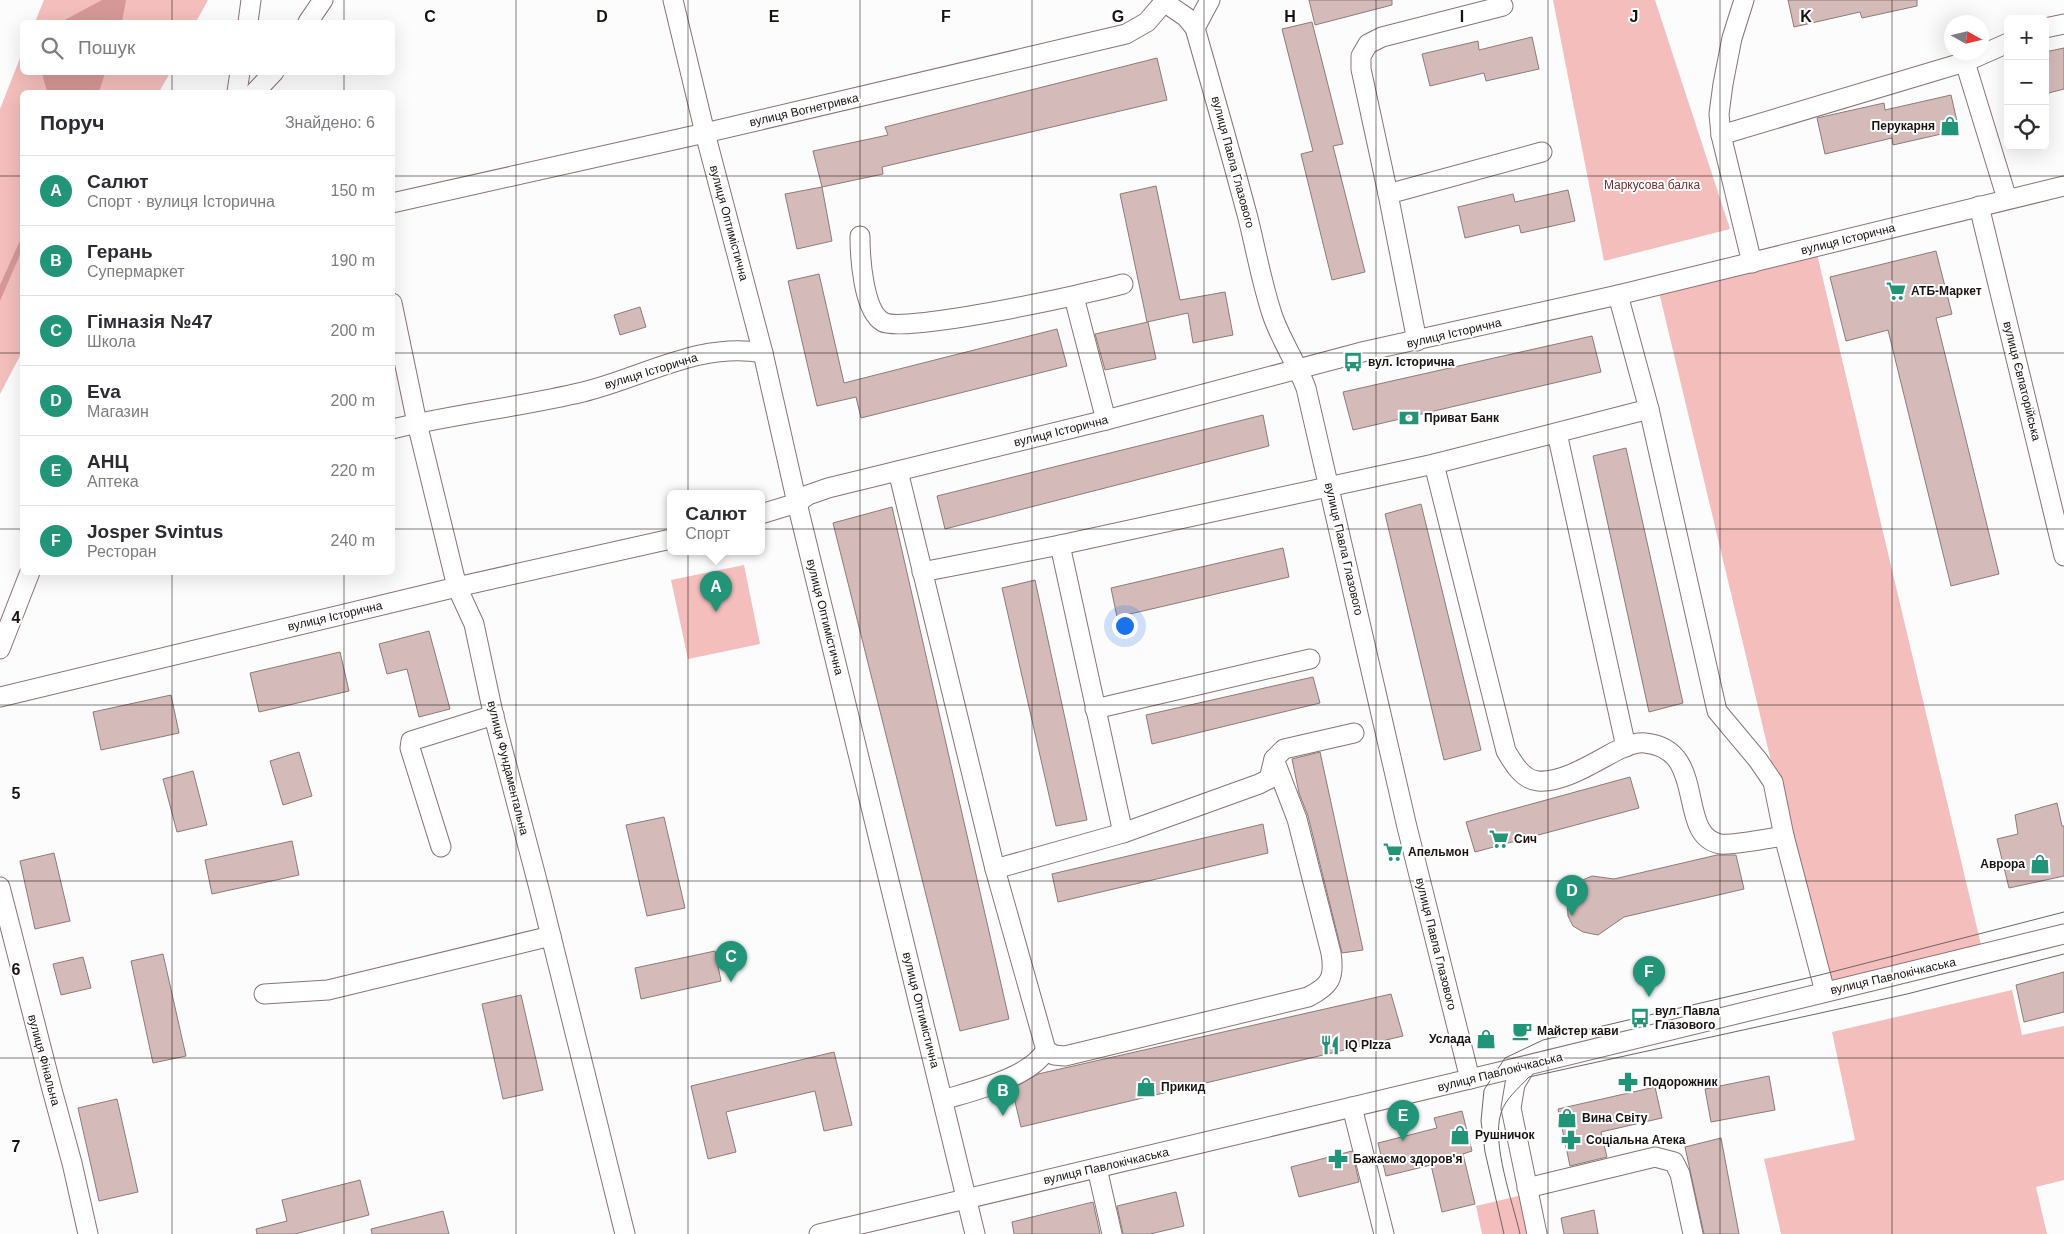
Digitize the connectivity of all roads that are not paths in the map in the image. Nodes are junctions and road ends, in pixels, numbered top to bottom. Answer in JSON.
{"nodes":[{"id":1,"x":251,"y":0,"type":"edge"},
{"id":2,"x":322,"y":0,"type":"edge"},
{"id":3,"x":674,"y":0,"type":"edge"},
{"id":4,"x":1210,"y":0,"type":"edge"},
{"id":5,"x":1744,"y":0,"type":"edge"},
{"id":6,"x":1162,"y":1,"type":"edge"},
{"id":7,"x":1502,"y":6,"type":"dead end"},
{"id":8,"x":248,"y":20,"type":"edge"},
{"id":9,"x":309,"y":20,"type":"edge"},
{"id":10,"x":2064,"y":24,"type":"edge"},
{"id":11,"x":2049,"y":27,"type":"edge"},
{"id":12,"x":1196,"y":28,"type":"junction"},
{"id":13,"x":2004,"y":45,"type":"edge"},
{"id":14,"x":1965,"y":62,"type":"junction"},
{"id":15,"x":240,"y":75,"type":"edge"},
{"id":16,"x":271,"y":75,"type":"edge"},
{"id":17,"x":237,"y":90,"type":"edge"},
{"id":18,"x":257,"y":90,"type":"edge"},
{"id":19,"x":705,"y":133,"type":"junction"},
{"id":20,"x":1721,"y":135,"type":"junction"},
{"id":21,"x":1542,"y":152,"type":"dead end"},
{"id":22,"x":2064,"y":186,"type":"edge"},
{"id":23,"x":1388,"y":194,"type":"junction"},
{"id":24,"x":2007,"y":199,"type":"junction"},
{"id":25,"x":395,"y":202,"type":"edge"},
{"id":26,"x":1979,"y":206,"type":"junction"},
{"id":27,"x":860,"y":236,"type":"dead end"},
{"id":28,"x":1752,"y":263,"type":"junction"},
{"id":29,"x":1123,"y":284,"type":"dead end"},
{"id":30,"x":1618,"y":295,"type":"junction"},
{"id":31,"x":1074,"y":297,"type":"junction"},
{"id":32,"x":395,"y":317,"type":"edge"},
{"id":33,"x":1417,"y":341,"type":"junction"},
{"id":34,"x":763,"y":353,"type":"junction"},
{"id":35,"x":1300,"y":370,"type":"junction"},
{"id":36,"x":1649,"y":410,"type":"junction"},
{"id":37,"x":1106,"y":420,"type":"junction"},
{"id":38,"x":417,"y":423,"type":"junction"},
{"id":39,"x":395,"y":428,"type":"edge"},
{"id":40,"x":1557,"y":433,"type":"junction"},
{"id":41,"x":1434,"y":464,"type":"junction"},
{"id":42,"x":898,"y":471,"type":"junction"},
{"id":43,"x":1330,"y":485,"type":"junction"},
{"id":44,"x":797,"y":503,"type":"junction"},
{"id":45,"x":765,"y":513,"type":"edge"},
{"id":46,"x":667,"y":539,"type":"edge"},
{"id":47,"x":1060,"y":545,"type":"junction"},
{"id":48,"x":2063,"y":546,"type":"edge"},
{"id":49,"x":922,"y":572,"type":"junction"},
{"id":50,"x":29,"y":575,"type":"edge"},
{"id":51,"x":457,"y":587,"type":"junction"},
{"id":52,"x":0,"y":649,"type":"edge"},
{"id":53,"x":1310,"y":659,"type":"dead end"},
{"id":54,"x":0,"y":697,"type":"edge"},
{"id":55,"x":1095,"y":709,"type":"junction"},
{"id":56,"x":494,"y":715,"type":"junction"},
{"id":57,"x":1354,"y":733,"type":"dead end"},
{"id":58,"x":1626,"y":747,"type":"junction"},
{"id":59,"x":1274,"y":759,"type":"junction"},
{"id":60,"x":1123,"y":833,"type":"junction"},
{"id":61,"x":1784,"y":836,"type":"junction"},
{"id":62,"x":441,"y":847,"type":"dead end"},
{"id":63,"x":995,"y":869,"type":"junction"},
{"id":64,"x":0,"y":887,"type":"edge"},
{"id":65,"x":2064,"y":934,"type":"edge"},
{"id":66,"x":551,"y":936,"type":"junction"},
{"id":67,"x":1825,"y":992,"type":"junction"},
{"id":68,"x":264,"y":994,"type":"dead end"},
{"id":69,"x":1046,"y":1050,"type":"junction"},
{"id":70,"x":1526,"y":1066,"type":"junction"},
{"id":71,"x":1470,"y":1079,"type":"junction"},
{"id":72,"x":943,"y":1100,"type":"junction"},
{"id":73,"x":1352,"y":1107,"type":"junction"},
{"id":74,"x":1096,"y":1168,"type":"junction"},
{"id":75,"x":1527,"y":1188,"type":"junction"},
{"id":76,"x":967,"y":1198,"type":"junction"},
{"id":77,"x":88,"y":1234,"type":"edge"},
{"id":78,"x":625,"y":1234,"type":"edge"},
{"id":79,"x":818,"y":1234,"type":"edge"},
{"id":80,"x":975,"y":1234,"type":"edge"},
{"id":81,"x":1112,"y":1234,"type":"edge"},
{"id":82,"x":1384,"y":1234,"type":"edge"},
{"id":83,"x":1538,"y":1234,"type":"edge"},
{"id":84,"x":1693,"y":1234,"type":"edge"}],
"edges":[{"from":1,"to":8,"type":"street"},
{"from":2,"to":9,"type":"street"},
{"from":3,"to":19,"type":"street","name":"вулиця Оптимістична"},
{"from":4,"to":12,"type":"street"},
{"from":5,"to":20,"type":"street"},
{"from":6,"to":12,"type":"street","name":"вулиця Вогнетривка"},
{"from":6,"to":19,"type":"street","name":"вулиця Вогнетривка"},
{"from":7,"to":23,"type":"street"},
{"from":10,"to":11,"type":"street"},
{"from":12,"to":35,"type":"street","name":"вулиця Павла Глазового"},
{"from":13,"to":14,"type":"street"},
{"from":14,"to":20,"type":"street"},
{"from":14,"to":24,"type":"street"},
{"from":15,"to":17,"type":"street"},
{"from":16,"to":18,"type":"street"},
{"from":19,"to":25,"type":"street","name":"вулиця Вогнетривка"},
{"from":19,"to":34,"type":"street","name":"вулиця Оптимістична"},
{"from":20,"to":28,"type":"street"},
{"from":21,"to":23,"type":"street"},
{"from":22,"to":24,"type":"street","name":"вулиця Історична"},
{"from":23,"to":33,"type":"street"},
{"from":24,"to":26,"type":"street","name":"вулиця Історична"},
{"from":26,"to":28,"type":"street","name":"вулиця Історична"},
{"from":26,"to":48,"type":"street","name":"вулиця Євпаторійська"},
{"from":27,"to":31,"type":"street"},
{"from":28,"to":30,"type":"street","name":"вулиця Історична"},
{"from":29,"to":31,"type":"street"},
{"from":30,"to":33,"type":"street","name":"вулиця Історична"},
{"from":30,"to":36,"type":"street"},
{"from":31,"to":37,"type":"street"},
{"from":32,"to":38,"type":"street","name":"вулиця Фундаментальна"},
{"from":33,"to":35,"type":"street","name":"вулиця Історична"},
{"from":34,"to":38,"type":"street","name":"вулиця Історична"},
{"from":34,"to":44,"type":"street","name":"вулиця Оптимістична"},
{"from":35,"to":37,"type":"street","name":"вулиця Історична"},
{"from":35,"to":43,"type":"street","name":"вулиця Павла Глазового"},
{"from":36,"to":40,"type":"street"},
{"from":36,"to":61,"type":"street"},
{"from":37,"to":42,"type":"street","name":"вулиця Історична"},
{"from":38,"to":39,"type":"street","name":"вулиця Історична"},
{"from":38,"to":51,"type":"street","name":"вулиця Фундаментальна"},
{"from":40,"to":41,"type":"street"},
{"from":40,"to":58,"type":"street"},
{"from":41,"to":43,"type":"street"},
{"from":41,"to":58,"type":"street"},
{"from":42,"to":44,"type":"street","name":"вулиця Історична"},
{"from":42,"to":49,"type":"street"},
{"from":43,"to":47,"type":"street"},
{"from":43,"to":71,"type":"street","name":"вулиця Павла Глазового"},
{"from":44,"to":45,"type":"street","name":"вулиця Історична"},
{"from":44,"to":72,"type":"street","name":"вулиця Оптимістична"},
{"from":46,"to":51,"type":"street","name":"вулиця Історична"},
{"from":47,"to":49,"type":"street"},
{"from":47,"to":55,"type":"street"},
{"from":49,"to":63,"type":"street"},
{"from":50,"to":52,"type":"street"},
{"from":51,"to":54,"type":"street","name":"вулиця Історична"},
{"from":51,"to":56,"type":"street","name":"вулиця Фундаментальна"},
{"from":53,"to":55,"type":"street"},
{"from":55,"to":60,"type":"street"},
{"from":56,"to":62,"type":"street"},
{"from":56,"to":66,"type":"street","name":"вулиця Фундаментальна"},
{"from":57,"to":59,"type":"street"},
{"from":58,"to":61,"type":"street"},
{"from":59,"to":60,"type":"street"},
{"from":59,"to":69,"type":"street"},
{"from":60,"to":63,"type":"street"},
{"from":61,"to":67,"type":"street"},
{"from":63,"to":69,"type":"street"},
{"from":64,"to":77,"type":"street","name":"вулиця Фінальна"},
{"from":65,"to":67,"type":"street","name":"вулиця Павлокічкаська"},
{"from":66,"to":68,"type":"street"},
{"from":66,"to":78,"type":"street","name":"вулиця Фундаментальна"},
{"from":67,"to":70,"type":"street","name":"вулиця Павлокічкаська"},
{"from":69,"to":72,"type":"street"},
{"from":70,"to":71,"type":"street","name":"вулиця Павлокічкаська"},
{"from":70,"to":75,"type":"street"},
{"from":71,"to":73,"type":"street","name":"вулиця Павлокічкаська"},
{"from":72,"to":76,"type":"street","name":"вулиця Оптимістична"},
{"from":73,"to":74,"type":"street","name":"вулиця Павлокічкаська"},
{"from":73,"to":82,"type":"street"},
{"from":74,"to":76,"type":"street","name":"вулиця Павлокічкаська"},
{"from":74,"to":81,"type":"street"},
{"from":75,"to":83,"type":"street"},
{"from":75,"to":84,"type":"street"},
{"from":76,"to":79,"type":"street","name":"вулиця Павлокічкаська"},
{"from":76,"to":80,"type":"street","name":"вулиця Оптимістична"}]}
